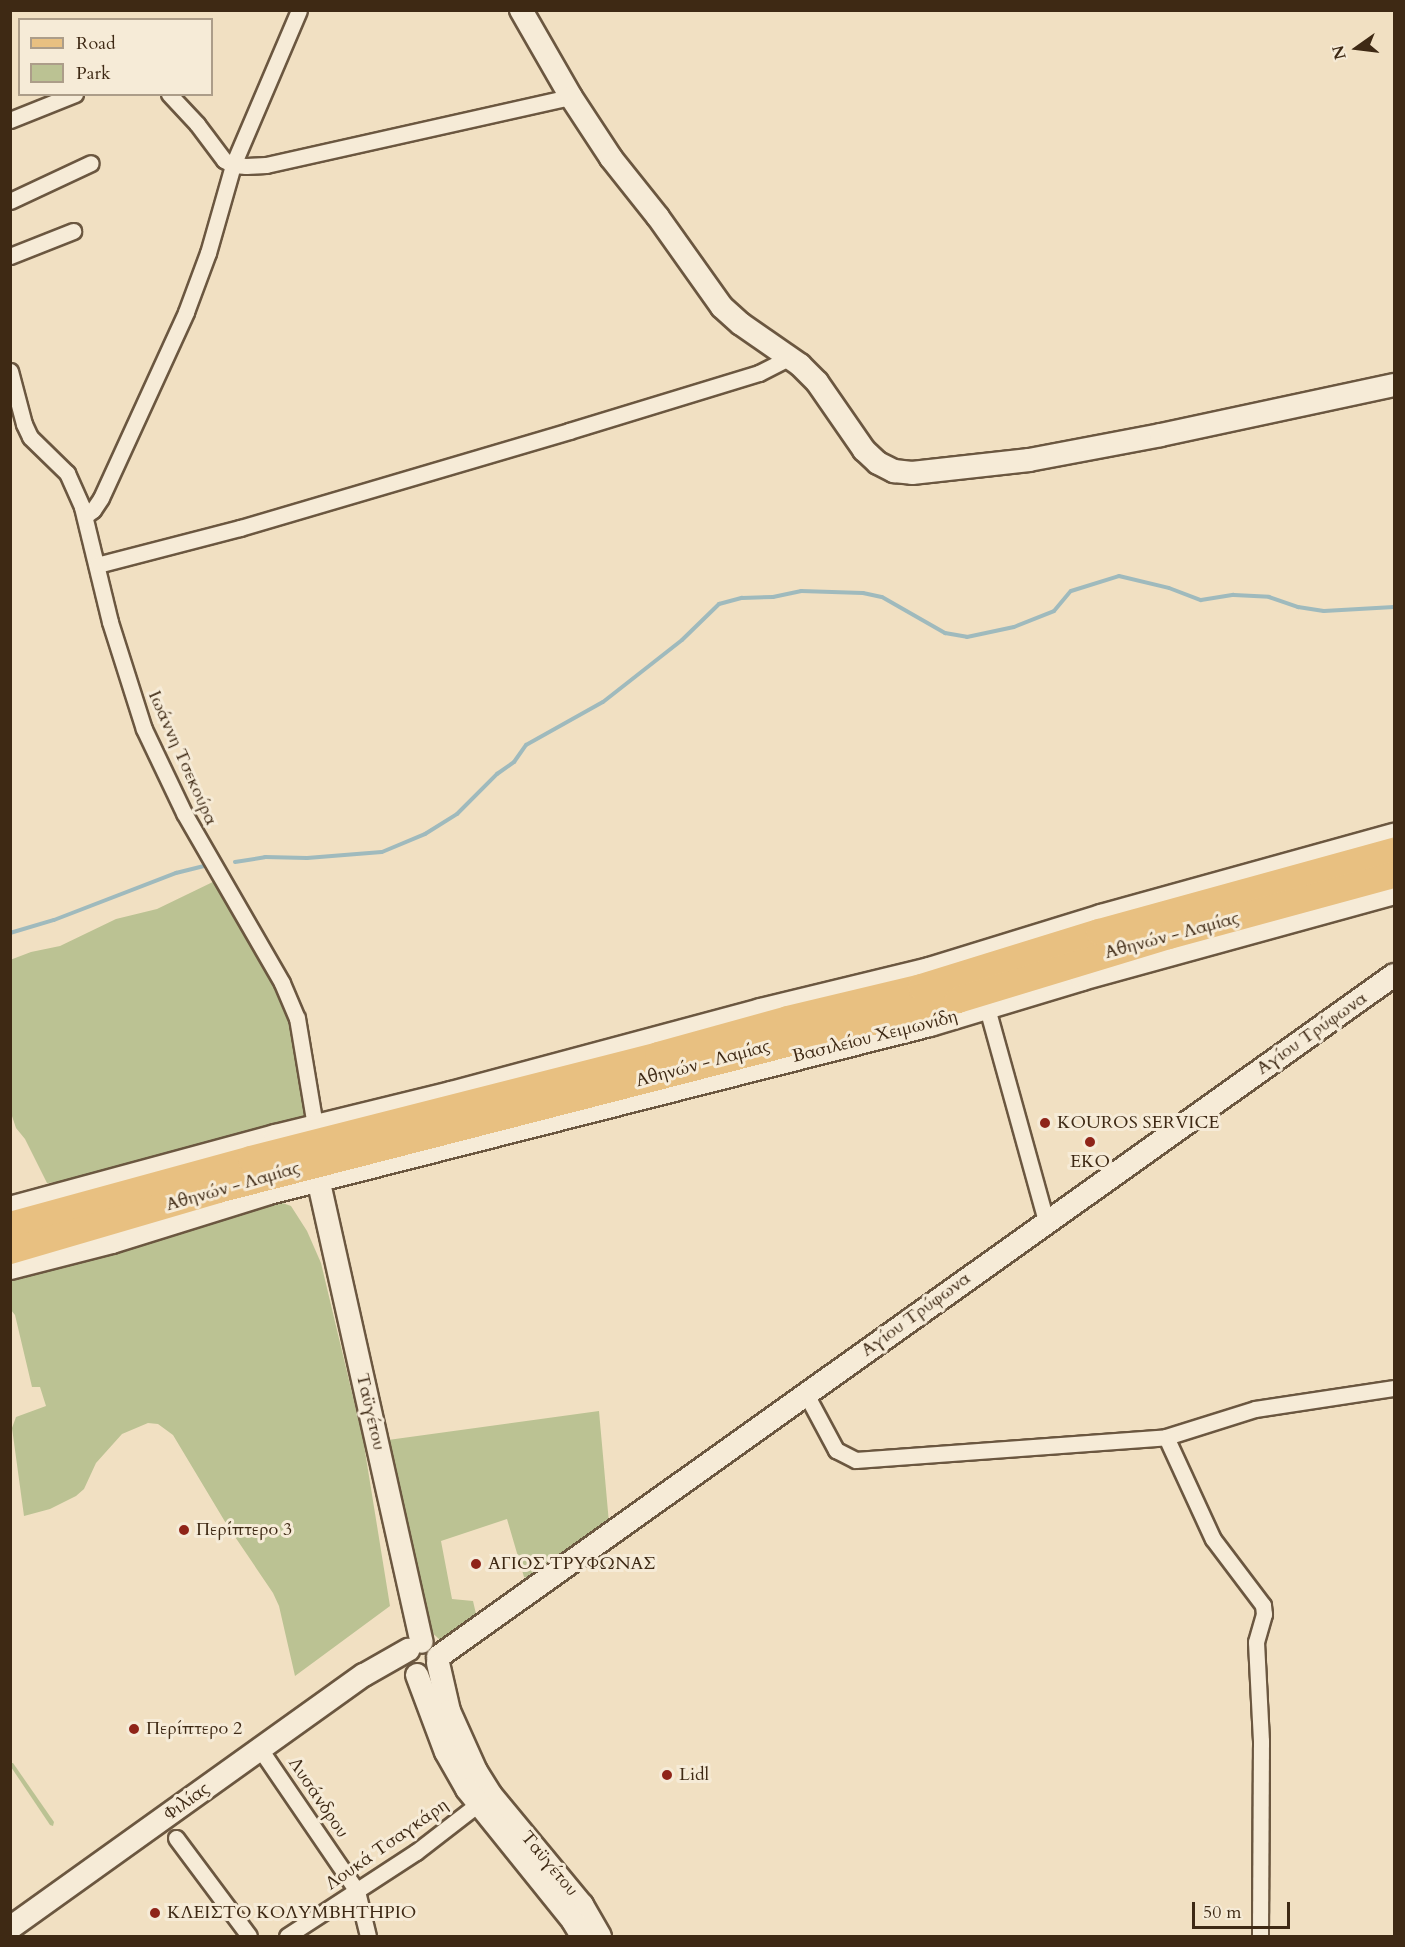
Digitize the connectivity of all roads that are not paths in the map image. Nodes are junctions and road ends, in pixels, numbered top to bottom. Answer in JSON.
{"nodes":[{"id":1,"x":299,"y":10,"type":"edge"},
{"id":2,"x":521,"y":10,"type":"edge"},
{"id":3,"x":70,"y":96,"type":"edge"},
{"id":4,"x":171,"y":96,"type":"edge"},
{"id":5,"x":571,"y":97,"type":"junction"},
{"id":6,"x":10,"y":120,"type":"edge"},
{"id":7,"x":91,"y":163,"type":"dead end"},
{"id":8,"x":233,"y":165,"type":"junction"},
{"id":9,"x":10,"y":201,"type":"edge"},
{"id":10,"x":73,"y":231,"type":"dead end"},
{"id":11,"x":10,"y":256,"type":"edge"},
{"id":12,"x":789,"y":358,"type":"junction"},
{"id":13,"x":10,"y":371,"type":"edge"},
{"id":14,"x":1395,"y":385,"type":"edge"},
{"id":15,"x":85,"y":516,"type":"junction"},
{"id":16,"x":97,"y":565,"type":"junction"},
{"id":17,"x":1395,"y":835,"type":"edge"},
{"id":18,"x":1395,"y":851,"type":"edge"},
{"id":19,"x":1395,"y":874,"type":"edge"},
{"id":20,"x":1395,"y":893,"type":"edge"},
{"id":21,"x":1395,"y":975,"type":"edge"},
{"id":22,"x":987,"y":1008,"type":"junction"},
{"id":23,"x":315,"y":1126,"type":"junction"},
{"id":24,"x":319,"y":1183,"type":"junction"},
{"id":25,"x":10,"y":1208,"type":"edge"},
{"id":26,"x":1046,"y":1221,"type":"junction"},
{"id":27,"x":10,"y":1225,"type":"edge"},
{"id":28,"x":10,"y":1251,"type":"edge"},
{"id":29,"x":10,"y":1269,"type":"edge"},
{"id":30,"x":1395,"y":1388,"type":"edge"},
{"id":31,"x":806,"y":1394,"type":"junction"},
{"id":32,"x":1166,"y":1437,"type":"junction"},
{"id":33,"x":422,"y":1660,"type":"junction"},
{"id":34,"x":260,"y":1749,"type":"junction"},
{"id":35,"x":478,"y":1804,"type":"junction"},
{"id":36,"x":176,"y":1838,"type":"dead end"},
{"id":37,"x":357,"y":1891,"type":"junction"},
{"id":38,"x":10,"y":1928,"type":"edge"},
{"id":39,"x":249,"y":1936,"type":"edge"},
{"id":40,"x":287,"y":1936,"type":"edge"},
{"id":41,"x":368,"y":1936,"type":"edge"},
{"id":42,"x":582,"y":1936,"type":"edge"},
{"id":43,"x":600,"y":1936,"type":"edge"},
{"id":44,"x":1260,"y":1936,"type":"edge"}],
"edges":[{"from":1,"to":8,"type":"street"},
{"from":2,"to":5,"type":"street"},
{"from":3,"to":6,"type":"street"},
{"from":4,"to":8,"type":"street"},
{"from":5,"to":8,"type":"street"},
{"from":5,"to":12,"type":"street"},
{"from":7,"to":9,"type":"street"},
{"from":8,"to":15,"type":"street"},
{"from":10,"to":11,"type":"street"},
{"from":12,"to":14,"type":"street"},
{"from":12,"to":16,"type":"street"},
{"from":13,"to":15,"type":"street","name":"Ιωάννη Τσεκούρα"},
{"from":15,"to":16,"type":"street","name":"Ιωάννη Τσεκούρα"},
{"from":16,"to":23,"type":"street","name":"Ιωάννη Τσεκούρα"},
{"from":17,"to":23,"type":"street"},
{"from":18,"to":27,"type":"main road","name":"Αθηνών - Λαμίας"},
{"from":19,"to":28,"type":"main road","name":"Αθηνών - Λαμίας"},
{"from":20,"to":22,"type":"street","name":"Βασιλείου Χειμωνίδη"},
{"from":21,"to":26,"type":"street","name":"Αγίου Τρύφωνα"},
{"from":22,"to":24,"type":"street","name":"Βασιλείου Χειμωνίδη"},
{"from":22,"to":26,"type":"street"},
{"from":23,"to":25,"type":"street"},
{"from":24,"to":29,"type":"street","name":"Βασιλείου Χειμωνίδη"},
{"from":24,"to":33,"type":"street","name":"Ταϋγέτου"},
{"from":26,"to":31,"type":"street","name":"Αγίου Τρύφωνα"},
{"from":30,"to":32,"type":"street"},
{"from":31,"to":32,"type":"street"},
{"from":31,"to":33,"type":"street","name":"Αγίου Τρύφωνα"},
{"from":32,"to":44,"type":"street"},
{"from":33,"to":34,"type":"street","name":"Φιλίας"},
{"from":33,"to":35,"type":"street","name":"Ταϋγέτου"},
{"from":33,"to":43,"type":"street","name":"Ταϋγέτου"},
{"from":34,"to":37,"type":"street","name":"Λυσάνδρου"},
{"from":34,"to":38,"type":"street","name":"Φιλίας"},
{"from":35,"to":37,"type":"street","name":"Λουκά Τσαγκάρη"},
{"from":35,"to":42,"type":"street","name":"Ταϋγέτου"},
{"from":36,"to":39,"type":"street"},
{"from":37,"to":40,"type":"street","name":"Λουκά Τσαγκάρη"},
{"from":37,"to":41,"type":"street","name":"Λυσάνδρου"}]}
